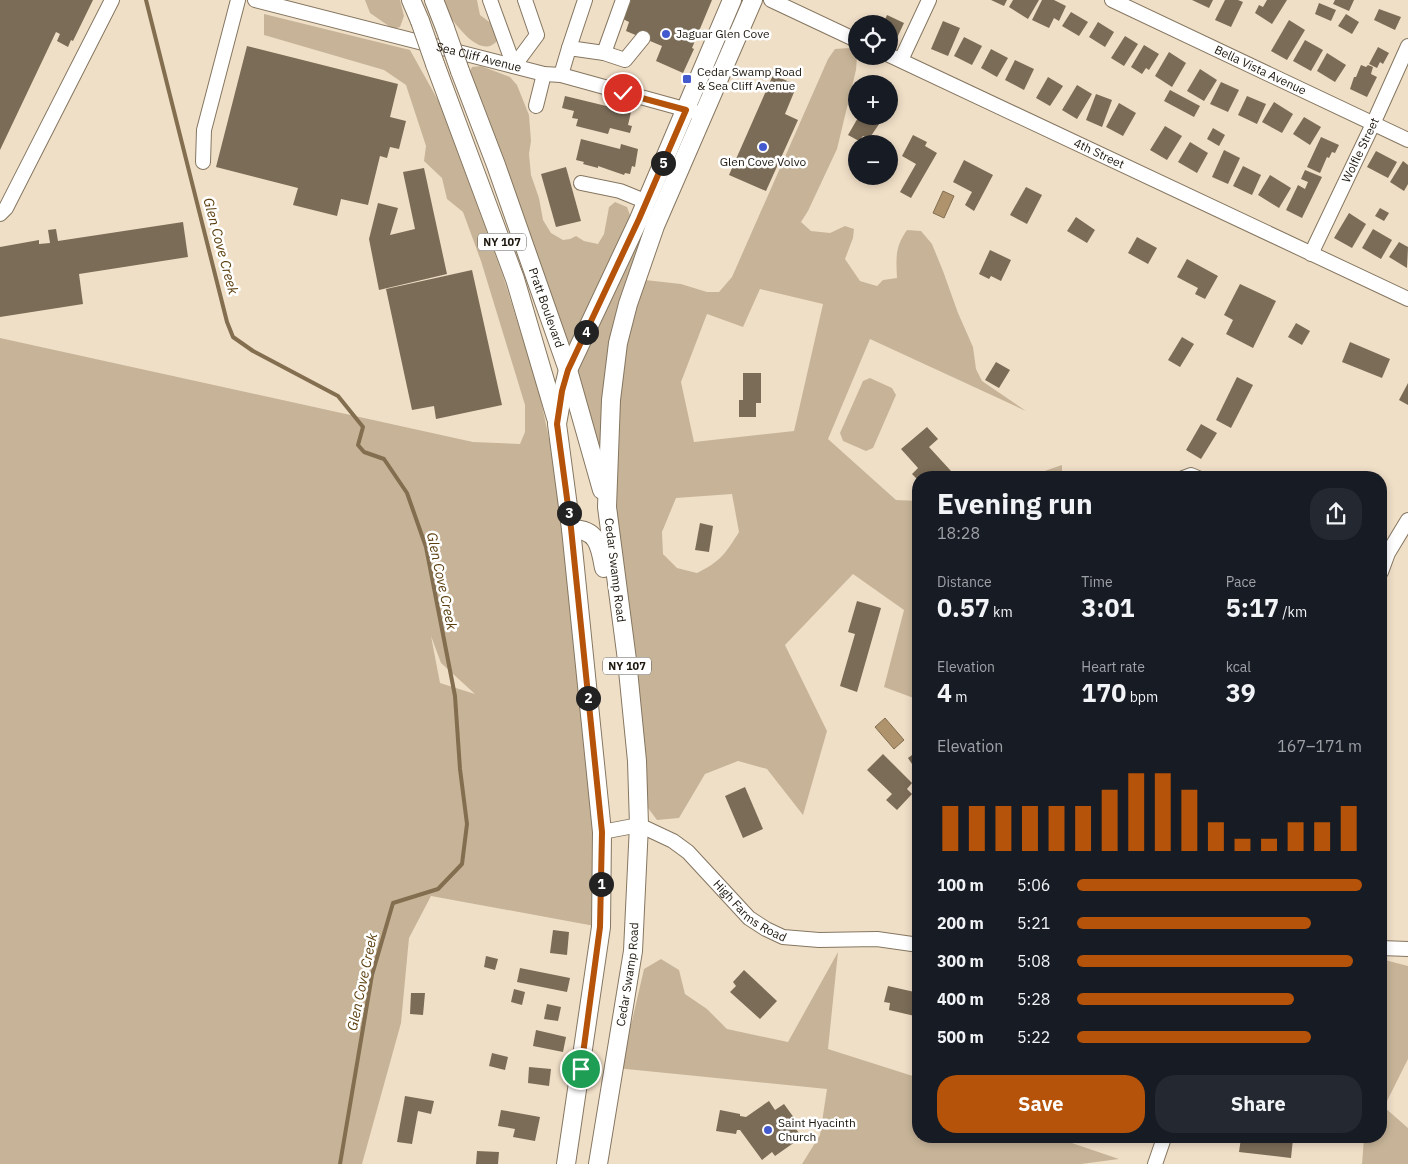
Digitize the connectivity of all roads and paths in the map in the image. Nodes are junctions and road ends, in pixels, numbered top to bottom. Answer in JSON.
{"nodes":[{"id":1,"x":112,"y":0,"type":"edge"},
{"id":2,"x":238,"y":0,"type":"edge"},
{"id":3,"x":255,"y":0,"type":"edge"},
{"id":4,"x":412,"y":0,"type":"edge"},
{"id":5,"x":434,"y":0,"type":"edge"},
{"id":6,"x":490,"y":0,"type":"edge"},
{"id":7,"x":524,"y":0,"type":"edge"},
{"id":8,"x":585,"y":0,"type":"edge"},
{"id":9,"x":623,"y":0,"type":"edge"},
{"id":10,"x":732,"y":0,"type":"edge"},
{"id":11,"x":753,"y":0,"type":"edge"},
{"id":12,"x":771,"y":0,"type":"edge"},
{"id":13,"x":929,"y":0,"type":"edge"},
{"id":14,"x":1112,"y":0,"type":"edge"},
{"id":15,"x":270,"y":2,"type":"edge"},
{"id":16,"x":848,"y":36,"type":"edge"},
{"id":17,"x":643,"y":38,"type":"dead end"},
{"id":18,"x":1408,"y":46,"type":"edge"},
{"id":19,"x":569,"y":48,"type":"junction"},
{"id":20,"x":898,"y":52,"type":"edge"},
{"id":21,"x":604,"y":53,"type":"junction"},
{"id":22,"x":898,"y":58,"type":"edge"},
{"id":23,"x":514,"y":66,"type":"junction"},
{"id":24,"x":544,"y":74,"type":"junction"},
{"id":25,"x":560,"y":76,"type":"junction"},
{"id":26,"x":536,"y":106,"type":"dead end"},
{"id":27,"x":690,"y":117,"type":"junction"},
{"id":28,"x":1373,"y":124,"type":"junction"},
{"id":29,"x":1408,"y":140,"type":"edge"},
{"id":30,"x":203,"y":162,"type":"dead end"},
{"id":31,"x":581,"y":183,"type":"dead end"},
{"id":32,"x":647,"y":202,"type":"junction"},
{"id":33,"x":665,"y":203,"type":"junction"},
{"id":34,"x":0,"y":214,"type":"edge"},
{"id":35,"x":1311,"y":254,"type":"junction"},
{"id":36,"x":1408,"y":299,"type":"edge"},
{"id":37,"x":568,"y":370,"type":"junction"},
{"id":38,"x":557,"y":424,"type":"junction"},
{"id":39,"x":607,"y":508,"type":"junction"},
{"id":40,"x":1408,"y":520,"type":"edge"},
{"id":41,"x":571,"y":528,"type":"junction"},
{"id":42,"x":1387,"y":548,"type":"edge"},
{"id":43,"x":628,"y":678,"type":"junction"},
{"id":44,"x":639,"y":825,"type":"junction"},
{"id":45,"x":602,"y":832,"type":"junction"},
{"id":46,"x":912,"y":944,"type":"edge"},
{"id":47,"x":1387,"y":948,"type":"edge"},
{"id":48,"x":1408,"y":950,"type":"edge"},
{"id":49,"x":1162,"y":1143,"type":"edge"},
{"id":50,"x":566,"y":1164,"type":"edge"},
{"id":51,"x":598,"y":1164,"type":"edge"},
{"id":52,"x":1155,"y":1164,"type":"edge"}],
"edges":[{"from":1,"to":34,"type":"street"},
{"from":2,"to":30,"type":"street"},
{"from":3,"to":15,"type":"street","name":"Sea Cliff Avenue"},
{"from":4,"to":38,"type":"main road","name":"Pratt Boulevard","number":"NY 107","bridge":true},
{"from":5,"to":37,"type":"main road","name":"Pratt Boulevard","number":"NY 107","bridge":true},
{"from":6,"to":23,"type":"street"},
{"from":7,"to":23,"type":"street"},
{"from":8,"to":19,"type":"street"},
{"from":9,"to":21,"type":"street"},
{"from":10,"to":27,"type":"main road","name":"Cedar Swamp Road"},
{"from":11,"to":27,"type":"main road","name":"Cedar Swamp Road"},
{"from":12,"to":16,"type":"street"},
{"from":13,"to":20,"type":"street"},
{"from":14,"to":28,"type":"street","name":"Bella Vista Avenue"},
{"from":15,"to":23,"type":"street","name":"Sea Cliff Avenue"},
{"from":17,"to":21,"type":"street"},
{"from":18,"to":28,"type":"street","name":"Wolfle Street"},
{"from":19,"to":21,"type":"street"},
{"from":19,"to":25,"type":"street"},
{"from":22,"to":35,"type":"street","name":"4th Street"},
{"from":23,"to":24,"type":"street","name":"Sea Cliff Avenue"},
{"from":24,"to":25,"type":"street","name":"Sea Cliff Avenue"},
{"from":24,"to":26,"type":"street"},
{"from":25,"to":27,"type":"street","name":"Sea Cliff Avenue"},
{"from":27,"to":32,"type":"main road","name":"Cedar Swamp Road"},
{"from":27,"to":33,"type":"main road","name":"Cedar Swamp Road"},
{"from":27,"to":33,"type":"main road"},
{"from":28,"to":29,"type":"street","name":"Bella Vista Avenue"},
{"from":28,"to":35,"type":"street","name":"Wolfle Street"},
{"from":31,"to":32,"type":"street"},
{"from":32,"to":37,"type":"main road","name":"Cedar Swamp Road"},
{"from":33,"to":39,"type":"main road","name":"Cedar Swamp Road"},
{"from":35,"to":36,"type":"street","name":"4th Street"},
{"from":37,"to":38,"type":"main road","name":"Cedar Swamp Road"},
{"from":37,"to":39,"type":"main road","name":"Pratt Boulevard","number":"NY 107"},
{"from":38,"to":41,"type":"main road","name":"Cedar Swamp Road","number":"NY 107"},
{"from":39,"to":43,"type":"main road","name":"Cedar Swamp Road","number":"NY 107"},
{"from":40,"to":42,"type":"street"},
{"from":41,"to":43,"type":"main road"},
{"from":41,"to":45,"type":"main road","name":"Cedar Swamp Road","number":"NY 107"},
{"from":43,"to":44,"type":"main road","name":"Cedar Swamp Road","number":"NY 107"},
{"from":44,"to":45,"type":"street"},
{"from":44,"to":46,"type":"street","name":"High Farms Road"},
{"from":44,"to":51,"type":"main road","name":"Cedar Swamp Road","number":"NY 107"},
{"from":45,"to":50,"type":"main road","name":"Cedar Swamp Road","number":"NY 107"},
{"from":47,"to":48,"type":"street"},
{"from":49,"to":52,"type":"street"}]}
